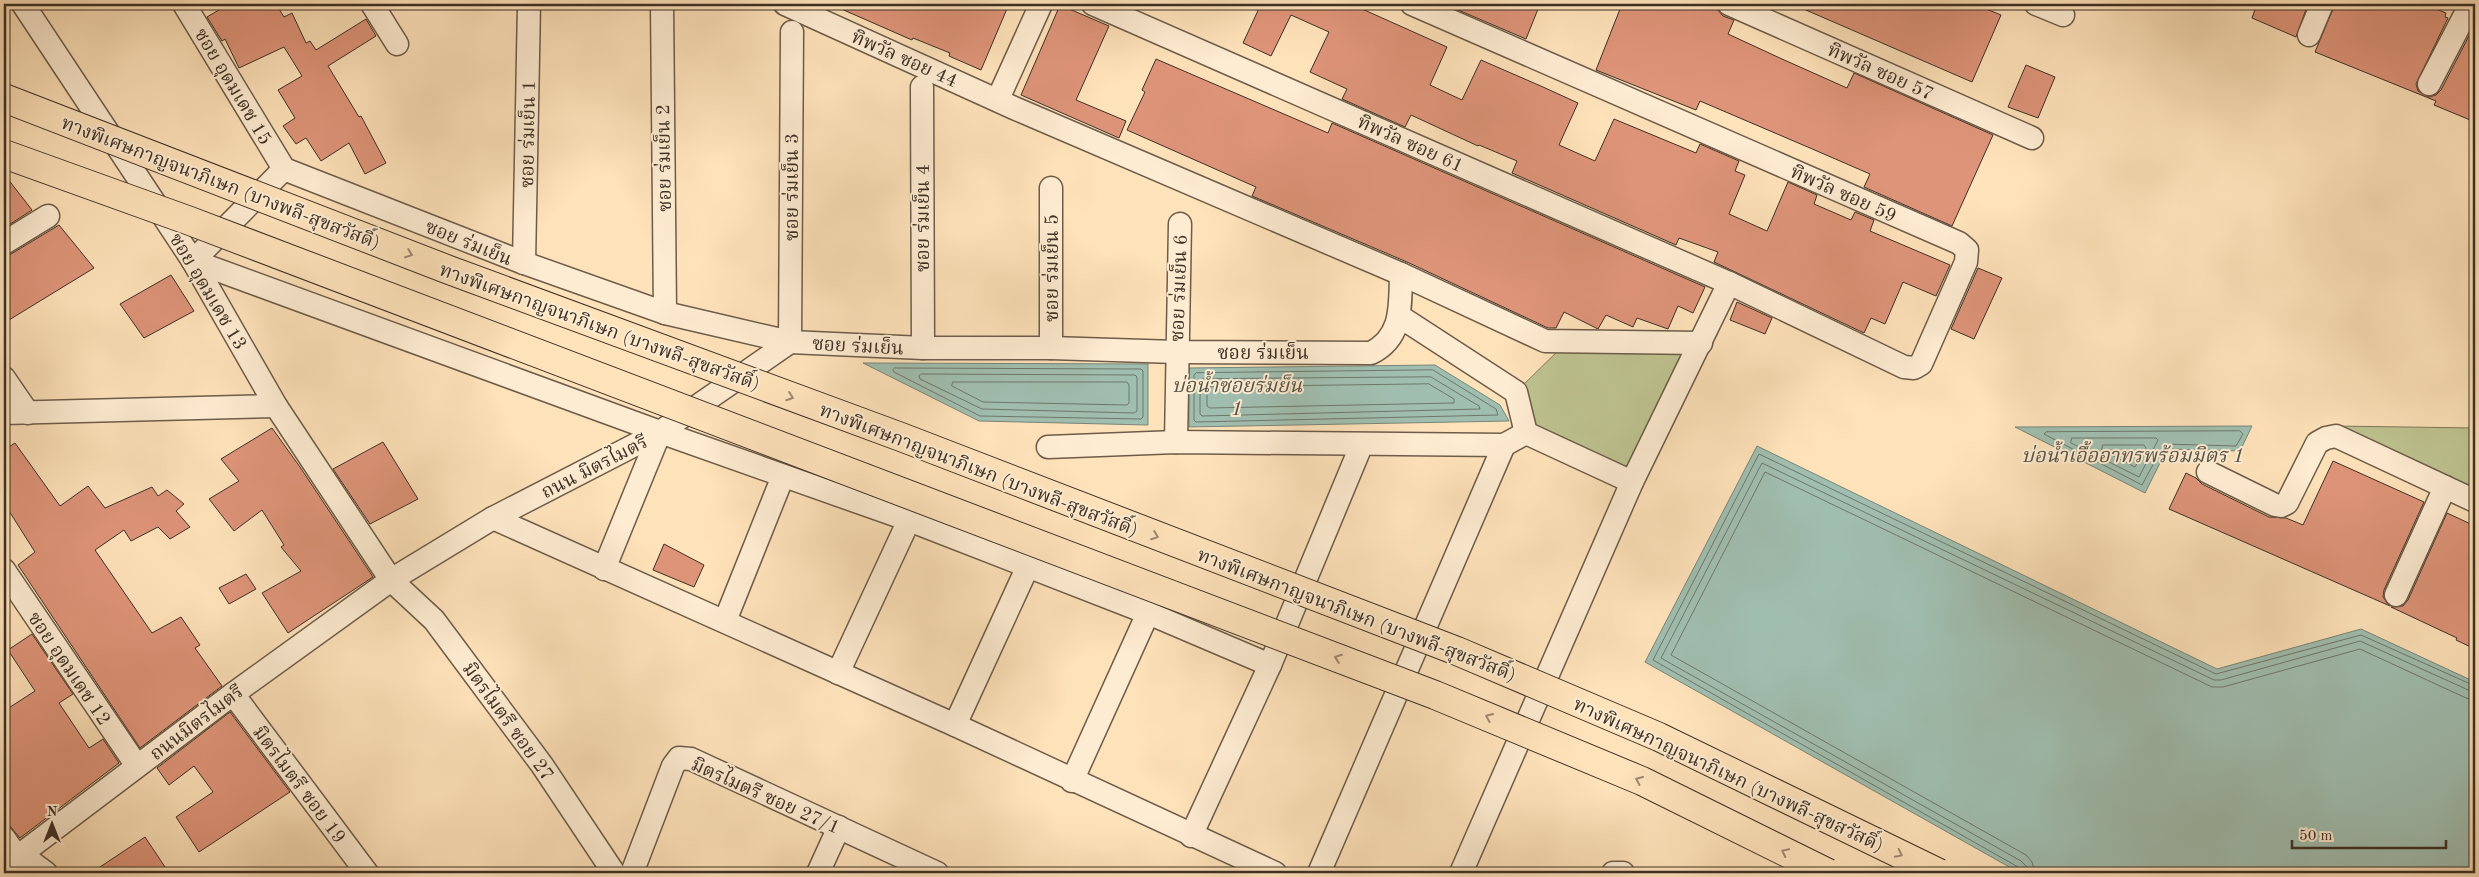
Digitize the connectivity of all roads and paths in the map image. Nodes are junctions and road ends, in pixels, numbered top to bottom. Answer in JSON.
{"nodes":[{"id":1,"x":184,"y":4,"type":"edge"},
{"id":2,"x":372,"y":4,"type":"edge"},
{"id":3,"x":529,"y":4,"type":"edge"},
{"id":4,"x":662,"y":4,"type":"edge"},
{"id":5,"x":785,"y":4,"type":"edge"},
{"id":6,"x":1041,"y":4,"type":"edge"},
{"id":7,"x":1093,"y":4,"type":"edge"},
{"id":8,"x":1412,"y":4,"type":"edge"},
{"id":9,"x":1729,"y":4,"type":"edge"},
{"id":10,"x":2036,"y":4,"type":"edge"},
{"id":11,"x":2322,"y":4,"type":"edge"},
{"id":12,"x":32,"y":6,"type":"edge"},
{"id":13,"x":2466,"y":8,"type":"edge"},
{"id":14,"x":2063,"y":16,"type":"dead end"},
{"id":15,"x":792,"y":32,"type":"dead end"},
{"id":16,"x":2309,"y":35,"type":"dead end"},
{"id":17,"x":397,"y":44,"type":"dead end"},
{"id":18,"x":2429,"y":84,"type":"dead end"},
{"id":19,"x":922,"y":87,"type":"dead end"},
{"id":20,"x":4,"y":98,"type":"edge"},
{"id":21,"x":998,"y":99,"type":"junction"},
{"id":22,"x":2032,"y":138,"type":"dead end"},
{"id":23,"x":4,"y":154,"type":"edge"},
{"id":24,"x":284,"y":168,"type":"junction"},
{"id":25,"x":1051,"y":188,"type":"dead end"},
{"id":26,"x":48,"y":216,"type":"dead end"},
{"id":27,"x":1180,"y":224,"type":"dead end"},
{"id":28,"x":4,"y":243,"type":"edge"},
{"id":29,"x":193,"y":261,"type":"junction"},
{"id":30,"x":524,"y":263,"type":"junction"},
{"id":31,"x":1401,"y":274,"type":"junction"},
{"id":32,"x":1729,"y":283,"type":"junction"},
{"id":33,"x":665,"y":313,"type":"junction"},
{"id":34,"x":1399,"y":316,"type":"junction"},
{"id":35,"x":790,"y":342,"type":"junction"},
{"id":36,"x":1702,"y":343,"type":"junction"},
{"id":37,"x":922,"y":348,"type":"junction"},
{"id":38,"x":1051,"y":348,"type":"junction"},
{"id":39,"x":1176,"y":352,"type":"junction"},
{"id":40,"x":4,"y":378,"type":"edge"},
{"id":41,"x":276,"y":406,"type":"junction"},
{"id":42,"x":4,"y":413,"type":"edge"},
{"id":43,"x":28,"y":413,"type":"junction"},
{"id":44,"x":660,"y":432,"type":"junction"},
{"id":45,"x":1526,"y":433,"type":"junction"},
{"id":46,"x":1176,"y":442,"type":"junction"},
{"id":47,"x":1504,"y":445,"type":"junction"},
{"id":48,"x":1361,"y":446,"type":"junction"},
{"id":49,"x":1048,"y":448,"type":"dead end"},
{"id":50,"x":2208,"y":472,"type":"dead end"},
{"id":51,"x":784,"y":476,"type":"junction"},
{"id":52,"x":1632,"y":482,"type":"junction"},
{"id":53,"x":2445,"y":487,"type":"junction"},
{"id":54,"x":2475,"y":500,"type":"edge"},
{"id":55,"x":493,"y":518,"type":"junction"},
{"id":56,"x":908,"y":520,"type":"junction"},
{"id":57,"x":1028,"y":566,"type":"junction"},
{"id":58,"x":604,"y":569,"type":"junction"},
{"id":59,"x":4,"y":570,"type":"edge"},
{"id":60,"x":391,"y":580,"type":"junction"},
{"id":61,"x":2396,"y":595,"type":"dead end"},
{"id":62,"x":1148,"y":613,"type":"junction"},
{"id":63,"x":725,"y":621,"type":"junction"},
{"id":64,"x":1270,"y":665,"type":"junction"},
{"id":65,"x":838,"y":674,"type":"junction"},
{"id":66,"x":233,"y":694,"type":"junction"},
{"id":67,"x":955,"y":725,"type":"junction"},
{"id":68,"x":137,"y":766,"type":"junction"},
{"id":69,"x":1072,"y":780,"type":"junction"},
{"id":70,"x":839,"y":826,"type":"junction"},
{"id":71,"x":1191,"y":836,"type":"junction"},
{"id":72,"x":4,"y":838,"type":"edge"},
{"id":73,"x":10,"y":862,"type":"edge"},
{"id":74,"x":46,"y":873,"type":"edge"},
{"id":75,"x":367,"y":873,"type":"edge"},
{"id":76,"x":614,"y":873,"type":"edge"},
{"id":77,"x":632,"y":873,"type":"edge"},
{"id":78,"x":818,"y":873,"type":"edge"},
{"id":79,"x":937,"y":873,"type":"edge"},
{"id":80,"x":1275,"y":873,"type":"edge"},
{"id":81,"x":1319,"y":873,"type":"edge"},
{"id":82,"x":1461,"y":873,"type":"edge"},
{"id":83,"x":1613,"y":873,"type":"edge"},
{"id":84,"x":1623,"y":873,"type":"edge"},
{"id":85,"x":1828,"y":873,"type":"edge"},
{"id":86,"x":1939,"y":873,"type":"edge"}],
"edges":[{"from":1,"to":24,"type":"street","name":"ซอย อุดมเดช 15"},
{"from":2,"to":17,"type":"street"},
{"from":3,"to":30,"type":"street","name":"ซอย ร่มเย็น 1"},
{"from":4,"to":33,"type":"street","name":"ซอย ร่มเย็น 2"},
{"from":5,"to":21,"type":"street","name":"ทิพวัล ซอย 44"},
{"from":6,"to":21,"type":"street"},
{"from":7,"to":32,"type":"street","name":"ทิพวัล ซอย 61"},
{"from":8,"to":32,"type":"street","name":"ทิพวัล ซอย 59"},
{"from":9,"to":22,"type":"street","name":"ทิพวัล ซอย 57"},
{"from":10,"to":14,"type":"street"},
{"from":11,"to":16,"type":"street"},
{"from":12,"to":29,"type":"street","name":"ซอย อุดมเดช 13"},
{"from":13,"to":18,"type":"street"},
{"from":15,"to":35,"type":"street","name":"ซอย ร่มเย็น 3"},
{"from":19,"to":37,"type":"street","name":"ซอย ร่มเย็น 4"},
{"from":20,"to":86,"type":"highway","name":"ทางพิเศษกาญจนาภิเษก (บางพลี-สุขสวัสดิ์)","one_way":true,"bridge":true},
{"from":21,"to":31,"type":"street","name":"ทิพวัล ซอย 44"},
{"from":85,"to":23,"type":"highway","one_way":true,"bridge":true},
{"from":24,"to":29,"type":"street"},
{"from":24,"to":30,"type":"street","name":"ซอย ร่มเย็น"},
{"from":25,"to":38,"type":"street","name":"ซอย ร่มเย็น 5"},
{"from":26,"to":28,"type":"street"},
{"from":27,"to":39,"type":"street","name":"ซอย ร่มเย็น 6"},
{"from":29,"to":41,"type":"street","name":"ซอย อุดมเดช 13"},
{"from":29,"to":44,"type":"street"},
{"from":30,"to":33,"type":"street","name":"ซอย ร่มเย็น"},
{"from":31,"to":34,"type":"street","name":"ซอย ร่มเย็น"},
{"from":31,"to":36,"type":"street","name":"ทิพวัล ซอย 44"},
{"from":32,"to":36,"type":"street"},
{"from":33,"to":35,"type":"street","name":"ซอย ร่มเย็น"},
{"from":34,"to":39,"type":"street","name":"ซอย ร่มเย็น"},
{"from":34,"to":45,"type":"street"},
{"from":35,"to":37,"type":"street","name":"ซอย ร่มเย็น"},
{"from":35,"to":44,"type":"street","name":"ถนน มิตรไมตรี"},
{"from":36,"to":52,"type":"street"},
{"from":37,"to":38,"type":"street","name":"ซอย ร่มเย็น"},
{"from":38,"to":39,"type":"street","name":"ซอย ร่มเย็น"},
{"from":39,"to":46,"type":"street","name":"ซอย ร่มเย็น 6"},
{"from":40,"to":43,"type":"street"},
{"from":41,"to":43,"type":"street"},
{"from":41,"to":60,"type":"street","name":"ซอย อุดมเดช 13"},
{"from":42,"to":43,"type":"street"},
{"from":44,"to":51,"type":"street"},
{"from":44,"to":55,"type":"street","name":"ถนน มิตรไมตรี"},
{"from":44,"to":58,"type":"street"},
{"from":45,"to":47,"type":"street"},
{"from":45,"to":52,"type":"street"},
{"from":46,"to":48,"type":"street"},
{"from":46,"to":49,"type":"street"},
{"from":47,"to":48,"type":"street"},
{"from":47,"to":81,"type":"street"},
{"from":48,"to":64,"type":"street"},
{"from":50,"to":53,"type":"street"},
{"from":51,"to":56,"type":"street"},
{"from":51,"to":63,"type":"street"},
{"from":52,"to":82,"type":"street"},
{"from":53,"to":54,"type":"street"},
{"from":53,"to":61,"type":"street"},
{"from":55,"to":58,"type":"street"},
{"from":55,"to":60,"type":"street","name":"ถนน มิตรไมตรี"},
{"from":56,"to":57,"type":"street"},
{"from":56,"to":65,"type":"street"},
{"from":57,"to":62,"type":"street"},
{"from":57,"to":67,"type":"street"},
{"from":58,"to":63,"type":"street"},
{"from":59,"to":68,"type":"street","name":"ซอย อุดมเดช 12"},
{"from":60,"to":66,"type":"street","name":"ถนนมิตรไมตรี"},
{"from":60,"to":76,"type":"street","name":"มิตรไมตรี ซอย 27"},
{"from":62,"to":64,"type":"street"},
{"from":62,"to":69,"type":"street"},
{"from":63,"to":65,"type":"street"},
{"from":64,"to":71,"type":"street"},
{"from":65,"to":67,"type":"street"},
{"from":66,"to":68,"type":"street","name":"ถนนมิตรไมตรี"},
{"from":66,"to":75,"type":"street","name":"มิตรไมตรี ซอย 19"},
{"from":67,"to":69,"type":"street"},
{"from":68,"to":73,"type":"street","name":"ถนนมิตรไมตรี"},
{"from":69,"to":71,"type":"street"},
{"from":70,"to":77,"type":"street","name":"มิตรไมตรี ซอย 27/1"},
{"from":70,"to":78,"type":"street"},
{"from":70,"to":79,"type":"street","name":"มิตรไมตรี ซอย 27/1"},
{"from":71,"to":80,"type":"street"},
{"from":72,"to":73,"type":"street"},
{"from":73,"to":74,"type":"street"},
{"from":83,"to":84,"type":"street"}]}
